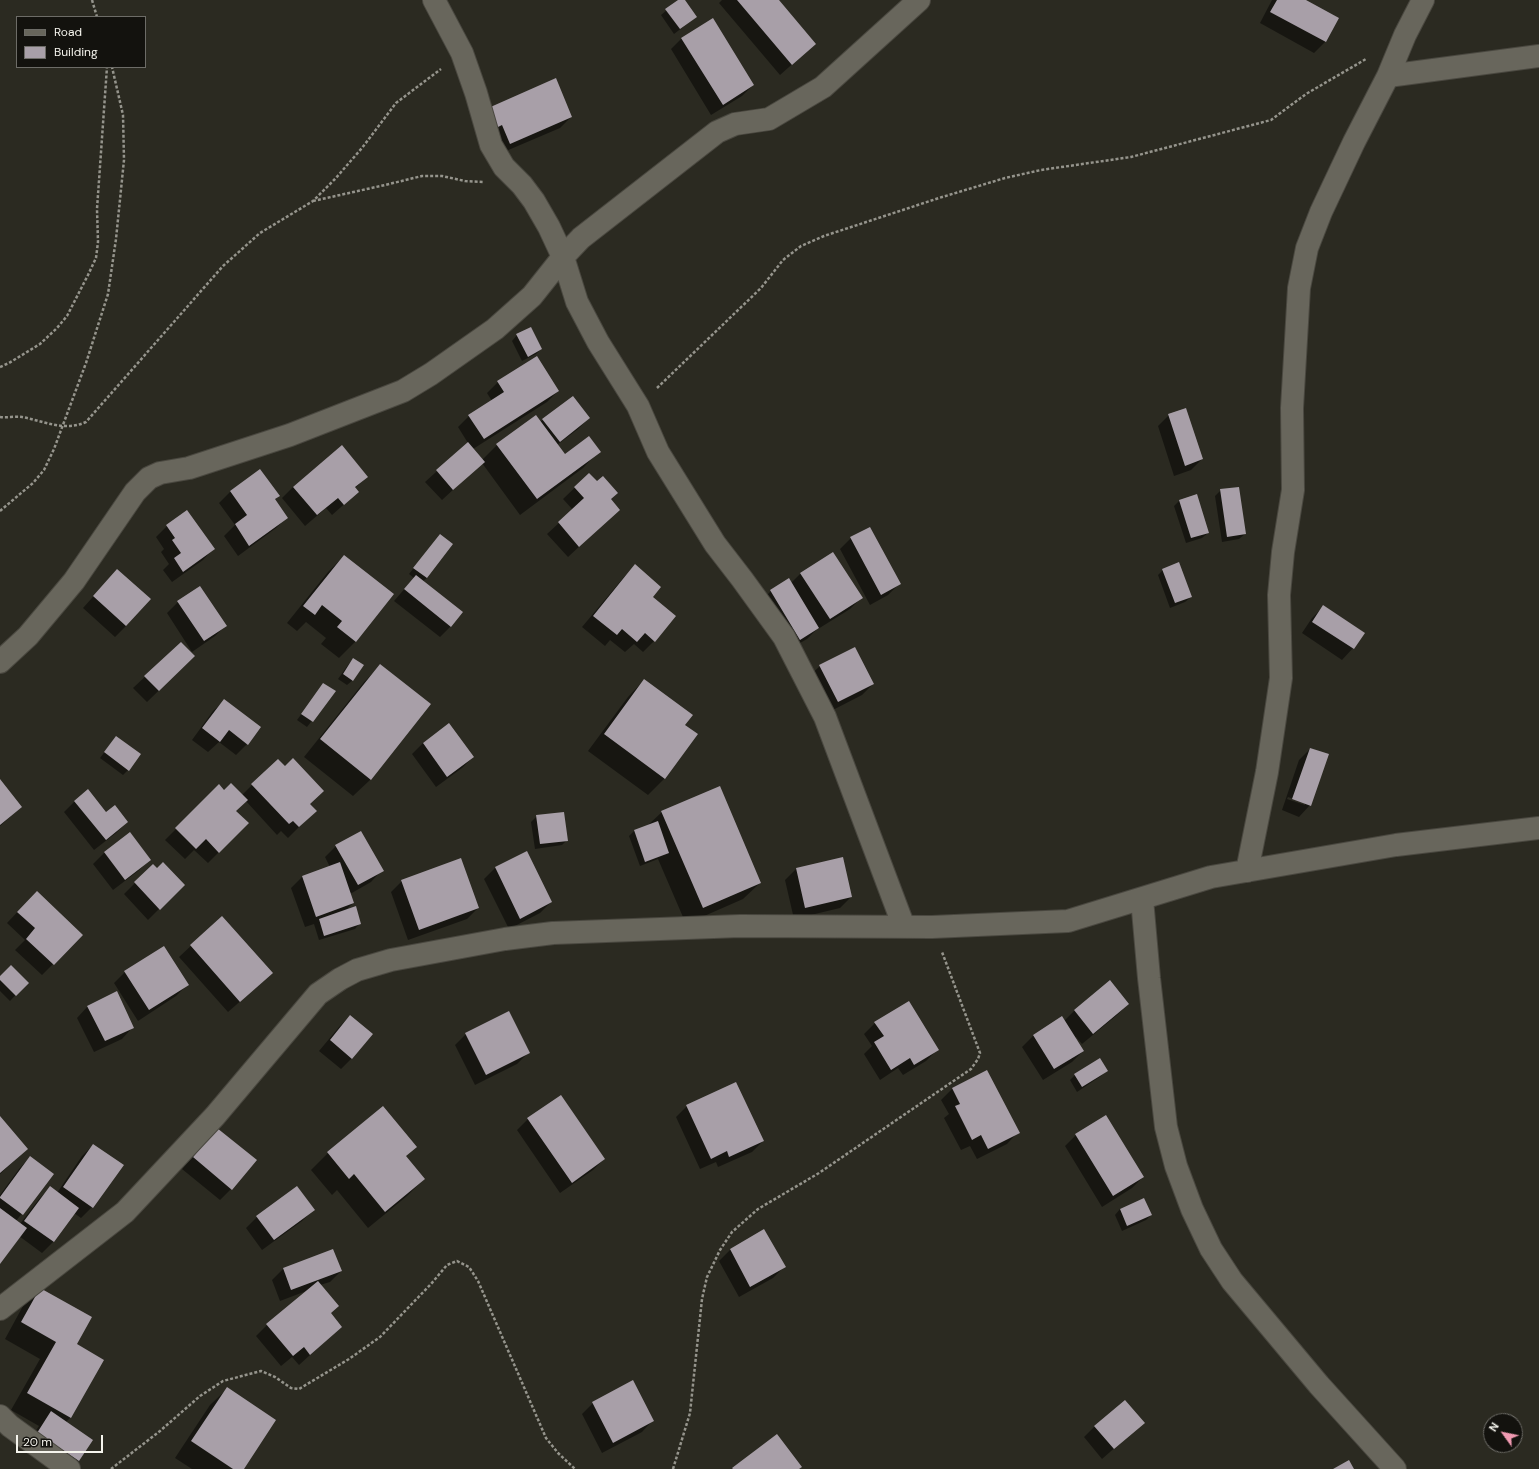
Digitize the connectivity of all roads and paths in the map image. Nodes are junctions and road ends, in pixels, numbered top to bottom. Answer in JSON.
{"nodes":[{"id":1,"x":92,"y":0,"type":"edge"},
{"id":2,"x":434,"y":0,"type":"edge"},
{"id":3,"x":919,"y":0,"type":"edge"},
{"id":4,"x":1423,"y":0,"type":"edge"},
{"id":5,"x":97,"y":16,"type":"edge"},
{"id":6,"x":1405,"y":35,"type":"junction"},
{"id":7,"x":462,"y":53,"type":"junction"},
{"id":8,"x":1539,"y":56,"type":"edge"},
{"id":9,"x":107,"y":68,"type":"edge"},
{"id":10,"x":112,"y":68,"type":"edge"},
{"id":11,"x":1388,"y":76,"type":"junction"},
{"id":12,"x":522,"y":185,"type":"junction"},
{"id":13,"x":313,"y":201,"type":"junction"},
{"id":14,"x":563,"y":257,"type":"junction"},
{"id":15,"x":0,"y":367,"type":"edge"},
{"id":16,"x":638,"y":406,"type":"junction"},
{"id":17,"x":0,"y":417,"type":"edge"},
{"id":18,"x":62,"y":427,"type":"junction"},
{"id":19,"x":0,"y":511,"type":"edge"},
{"id":20,"x":0,"y":662,"type":"edge"},
{"id":21,"x":1539,"y":828,"type":"edge"},
{"id":22,"x":1247,"y":871,"type":"junction"},
{"id":23,"x":1142,"y":899,"type":"junction"},
{"id":24,"x":904,"y":927,"type":"junction"},
{"id":25,"x":932,"y":927,"type":"junction"},
{"id":26,"x":0,"y":1308,"type":"edge"},
{"id":27,"x":0,"y":1416,"type":"edge"},
{"id":28,"x":69,"y":1469,"type":"edge"},
{"id":29,"x":111,"y":1469,"type":"edge"},
{"id":30,"x":575,"y":1469,"type":"edge"},
{"id":31,"x":673,"y":1469,"type":"edge"},
{"id":32,"x":1395,"y":1469,"type":"edge"}],
"edges":[{"from":1,"to":5,"type":"path"},
{"from":2,"to":7,"type":"street"},
{"from":3,"to":14,"type":"street"},
{"from":4,"to":6,"type":"street"},
{"from":6,"to":11,"type":"street"},
{"from":6,"to":16,"type":"path"},
{"from":7,"to":12,"type":"street"},
{"from":7,"to":13,"type":"path"},
{"from":8,"to":11,"type":"street"},
{"from":9,"to":15,"type":"path"},
{"from":10,"to":18,"type":"path"},
{"from":11,"to":22,"type":"street"},
{"from":12,"to":13,"type":"path"},
{"from":12,"to":14,"type":"street"},
{"from":13,"to":18,"type":"path"},
{"from":14,"to":16,"type":"street"},
{"from":14,"to":20,"type":"street"},
{"from":16,"to":24,"type":"street"},
{"from":17,"to":18,"type":"path"},
{"from":18,"to":19,"type":"path"},
{"from":21,"to":22,"type":"street"},
{"from":22,"to":23,"type":"street"},
{"from":23,"to":25,"type":"street"},
{"from":23,"to":32,"type":"street"},
{"from":24,"to":25,"type":"street"},
{"from":24,"to":26,"type":"street"},
{"from":25,"to":31,"type":"path"},
{"from":27,"to":28,"type":"street"},
{"from":29,"to":30,"type":"path"}]}
